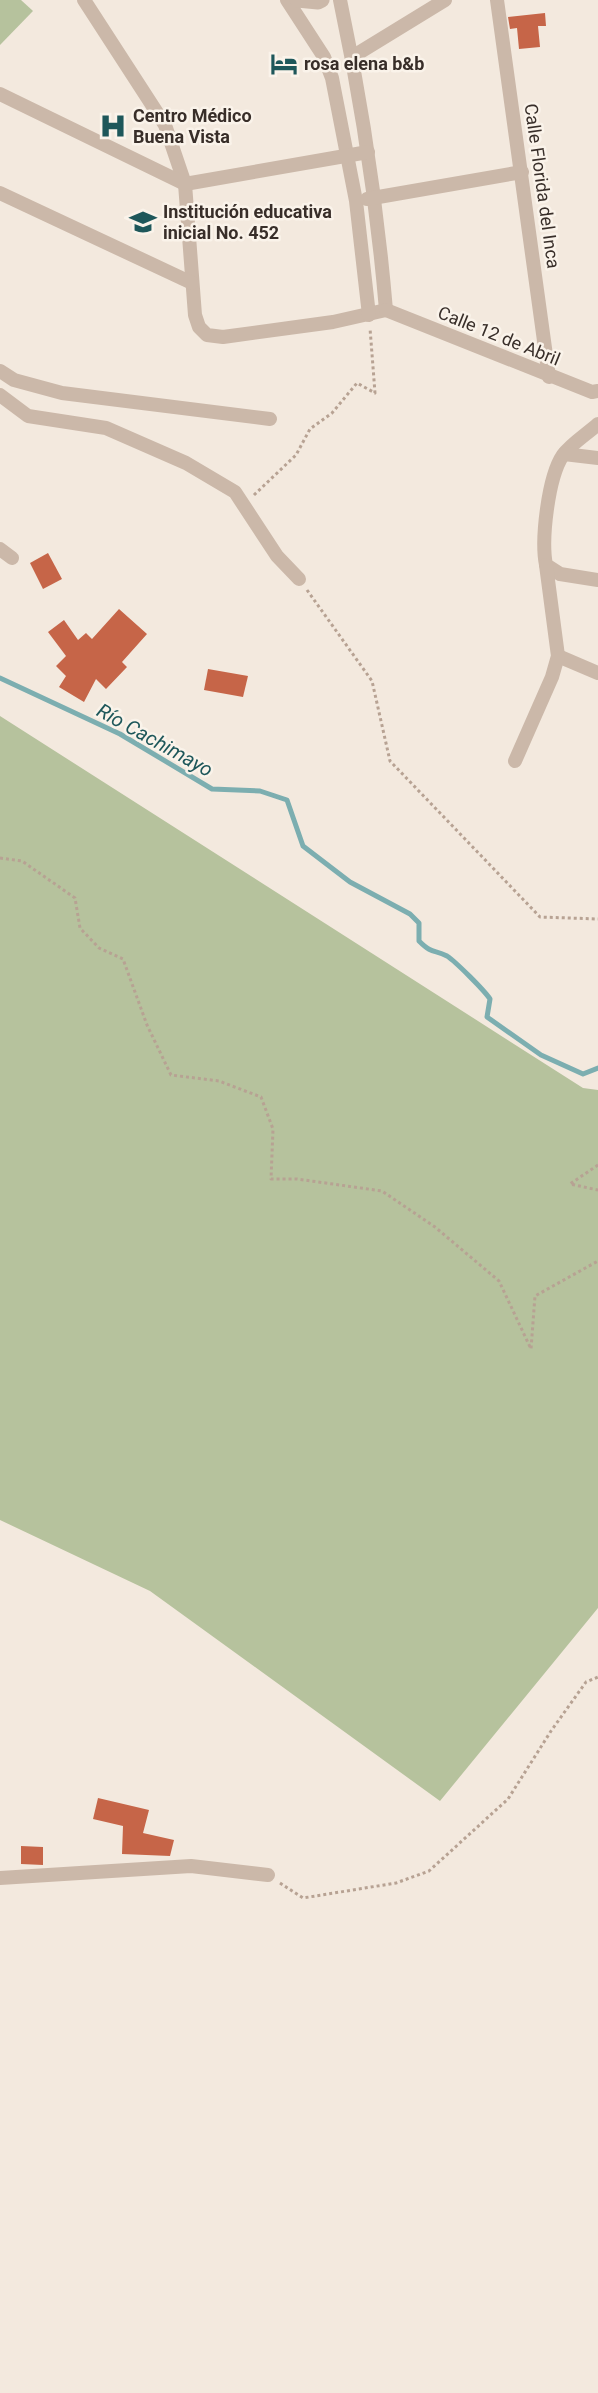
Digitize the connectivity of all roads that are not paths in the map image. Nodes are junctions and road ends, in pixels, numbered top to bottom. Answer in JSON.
{"nodes":[{"id":1,"x":84,"y":0,"type":"edge"},
{"id":2,"x":287,"y":0,"type":"edge"},
{"id":3,"x":297,"y":0,"type":"edge"},
{"id":4,"x":322,"y":0,"type":"edge"},
{"id":5,"x":340,"y":0,"type":"edge"},
{"id":6,"x":445,"y":0,"type":"edge"},
{"id":7,"x":497,"y":0,"type":"edge"},
{"id":8,"x":352,"y":57,"type":"junction"},
{"id":9,"x":0,"y":94,"type":"edge"},
{"id":10,"x":368,"y":152,"type":"junction"},
{"id":11,"x":349,"y":154,"type":"junction"},
{"id":12,"x":522,"y":172,"type":"junction"},
{"id":13,"x":185,"y":184,"type":"junction"},
{"id":14,"x":0,"y":193,"type":"edge"},
{"id":15,"x":376,"y":197,"type":"junction"},
{"id":16,"x":356,"y":201,"type":"junction"},
{"id":17,"x":192,"y":283,"type":"junction"},
{"id":18,"x":386,"y":310,"type":"junction"},
{"id":19,"x":369,"y":315,"type":"junction"},
{"id":20,"x":0,"y":371,"type":"edge"},
{"id":21,"x":549,"y":377,"type":"junction"},
{"id":22,"x":598,"y":391,"type":"edge"},
{"id":23,"x":0,"y":395,"type":"edge"},
{"id":24,"x":270,"y":419,"type":"dead end"},
{"id":25,"x":598,"y":424,"type":"edge"},
{"id":26,"x":564,"y":454,"type":"junction"},
{"id":27,"x":598,"y":458,"type":"edge"},
{"id":28,"x":0,"y":549,"type":"edge"},
{"id":29,"x":12,"y":558,"type":"dead end"},
{"id":30,"x":546,"y":565,"type":"junction"},
{"id":31,"x":299,"y":579,"type":"road end"},
{"id":32,"x":598,"y":580,"type":"edge"},
{"id":33,"x":558,"y":656,"type":"junction"},
{"id":34,"x":598,"y":673,"type":"edge"},
{"id":35,"x":515,"y":761,"type":"dead end"},
{"id":36,"x":268,"y":1875,"type":"road end"},
{"id":37,"x":0,"y":1878,"type":"edge"}],
"edges":[{"from":1,"to":13,"type":"street"},
{"from":2,"to":11,"type":"street"},
{"from":3,"to":4,"type":"street"},
{"from":5,"to":8,"type":"street"},
{"from":6,"to":8,"type":"street"},
{"from":7,"to":12,"type":"street","name":"Calle Florida del Inca"},
{"from":8,"to":10,"type":"street"},
{"from":9,"to":13,"type":"street"},
{"from":10,"to":11,"type":"street"},
{"from":10,"to":15,"type":"street"},
{"from":11,"to":13,"type":"street"},
{"from":11,"to":16,"type":"street"},
{"from":12,"to":15,"type":"street"},
{"from":12,"to":21,"type":"street","name":"Calle Florida del Inca"},
{"from":13,"to":17,"type":"street"},
{"from":14,"to":17,"type":"street"},
{"from":15,"to":16,"type":"street"},
{"from":15,"to":18,"type":"street"},
{"from":16,"to":19,"type":"street"},
{"from":17,"to":19,"type":"street"},
{"from":18,"to":19,"type":"street"},
{"from":18,"to":21,"type":"street","name":"Calle 12 de Abril"},
{"from":20,"to":24,"type":"street"},
{"from":21,"to":22,"type":"street","name":"Calle 12 de Abril"},
{"from":23,"to":31,"type":"street"},
{"from":25,"to":26,"type":"street"},
{"from":26,"to":27,"type":"street"},
{"from":26,"to":30,"type":"street"},
{"from":28,"to":29,"type":"street"},
{"from":30,"to":32,"type":"street"},
{"from":30,"to":33,"type":"street"},
{"from":33,"to":34,"type":"street"},
{"from":33,"to":35,"type":"street"},
{"from":36,"to":37,"type":"street"}]}
